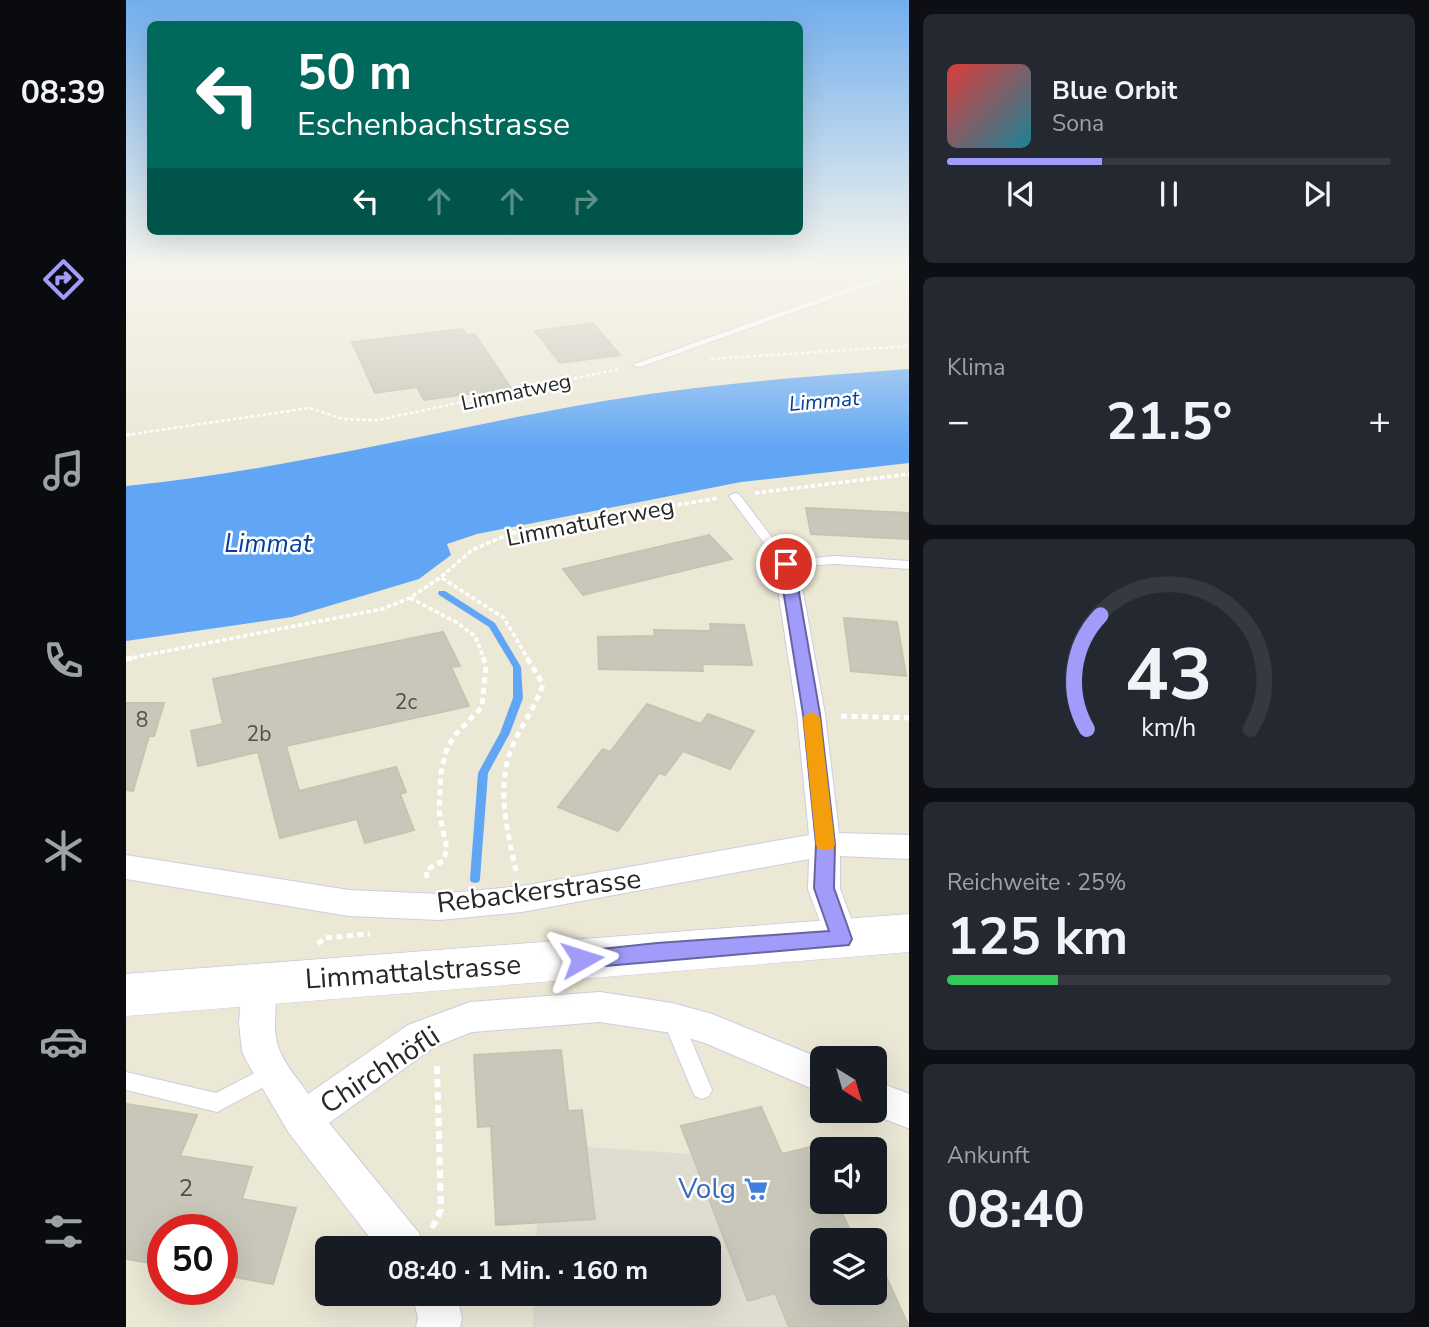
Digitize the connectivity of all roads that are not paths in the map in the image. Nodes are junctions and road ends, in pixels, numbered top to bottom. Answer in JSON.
{"nodes":[{"id":1,"x":749,"y":325,"type":"edge"},
{"id":2,"x":637,"y":365,"type":"road end"},
{"id":3,"x":735,"y":496,"type":"road end"},
{"id":4,"x":786,"y":564,"type":"junction"},
{"id":5,"x":909,"y":565,"type":"edge"},
{"id":6,"x":825,"y":844,"type":"junction"},
{"id":7,"x":909,"y":847,"type":"edge"},
{"id":8,"x":126,"y":867,"type":"edge"},
{"id":9,"x":909,"y":933,"type":"edge"},
{"id":10,"x":842,"y":939,"type":"junction"},
{"id":11,"x":259,"y":984,"type":"junction"},
{"id":12,"x":126,"y":995,"type":"edge"},
{"id":13,"x":672,"y":1018,"type":"junction"},
{"id":14,"x":810,"y":1071,"type":"edge"},
{"id":15,"x":272,"y":1073,"type":"junction"},
{"id":16,"x":126,"y":1081,"type":"edge"},
{"id":17,"x":702,"y":1090,"type":"dead end"},
{"id":18,"x":887,"y":1103,"type":"edge"},
{"id":19,"x":909,"y":1112,"type":"edge"},
{"id":20,"x":303,"y":1120,"type":"junction"},
{"id":21,"x":395,"y":1236,"type":"edge"},
{"id":22,"x":437,"y":1306,"type":"edge"},
{"id":23,"x":438,"y":1327,"type":"edge"}],
"edges":[{"from":1,"to":2,"type":"lane"},
{"from":3,"to":4,"type":"lane"},
{"from":4,"to":5,"type":"lane"},
{"from":4,"to":6,"type":"street"},
{"from":6,"to":7,"type":"street","name":"Rebackerstrasse"},
{"from":6,"to":8,"type":"street","name":"Rebackerstrasse"},
{"from":6,"to":10,"type":"street"},
{"from":9,"to":10,"type":"main road","name":"Limmattalstrasse"},
{"from":10,"to":11,"type":"main road","name":"Limmattalstrasse"},
{"from":11,"to":12,"type":"main road","name":"Limmattalstrasse"},
{"from":11,"to":15,"type":"street"},
{"from":13,"to":14,"type":"street","name":"Chirchhöfli"},
{"from":13,"to":17,"type":"lane"},
{"from":13,"to":20,"type":"street","name":"Chirchhöfli"},
{"from":15,"to":16,"type":"lane"},
{"from":15,"to":20,"type":"street"},
{"from":18,"to":19,"type":"street"},
{"from":20,"to":21,"type":"street"},
{"from":22,"to":23,"type":"street"}]}
